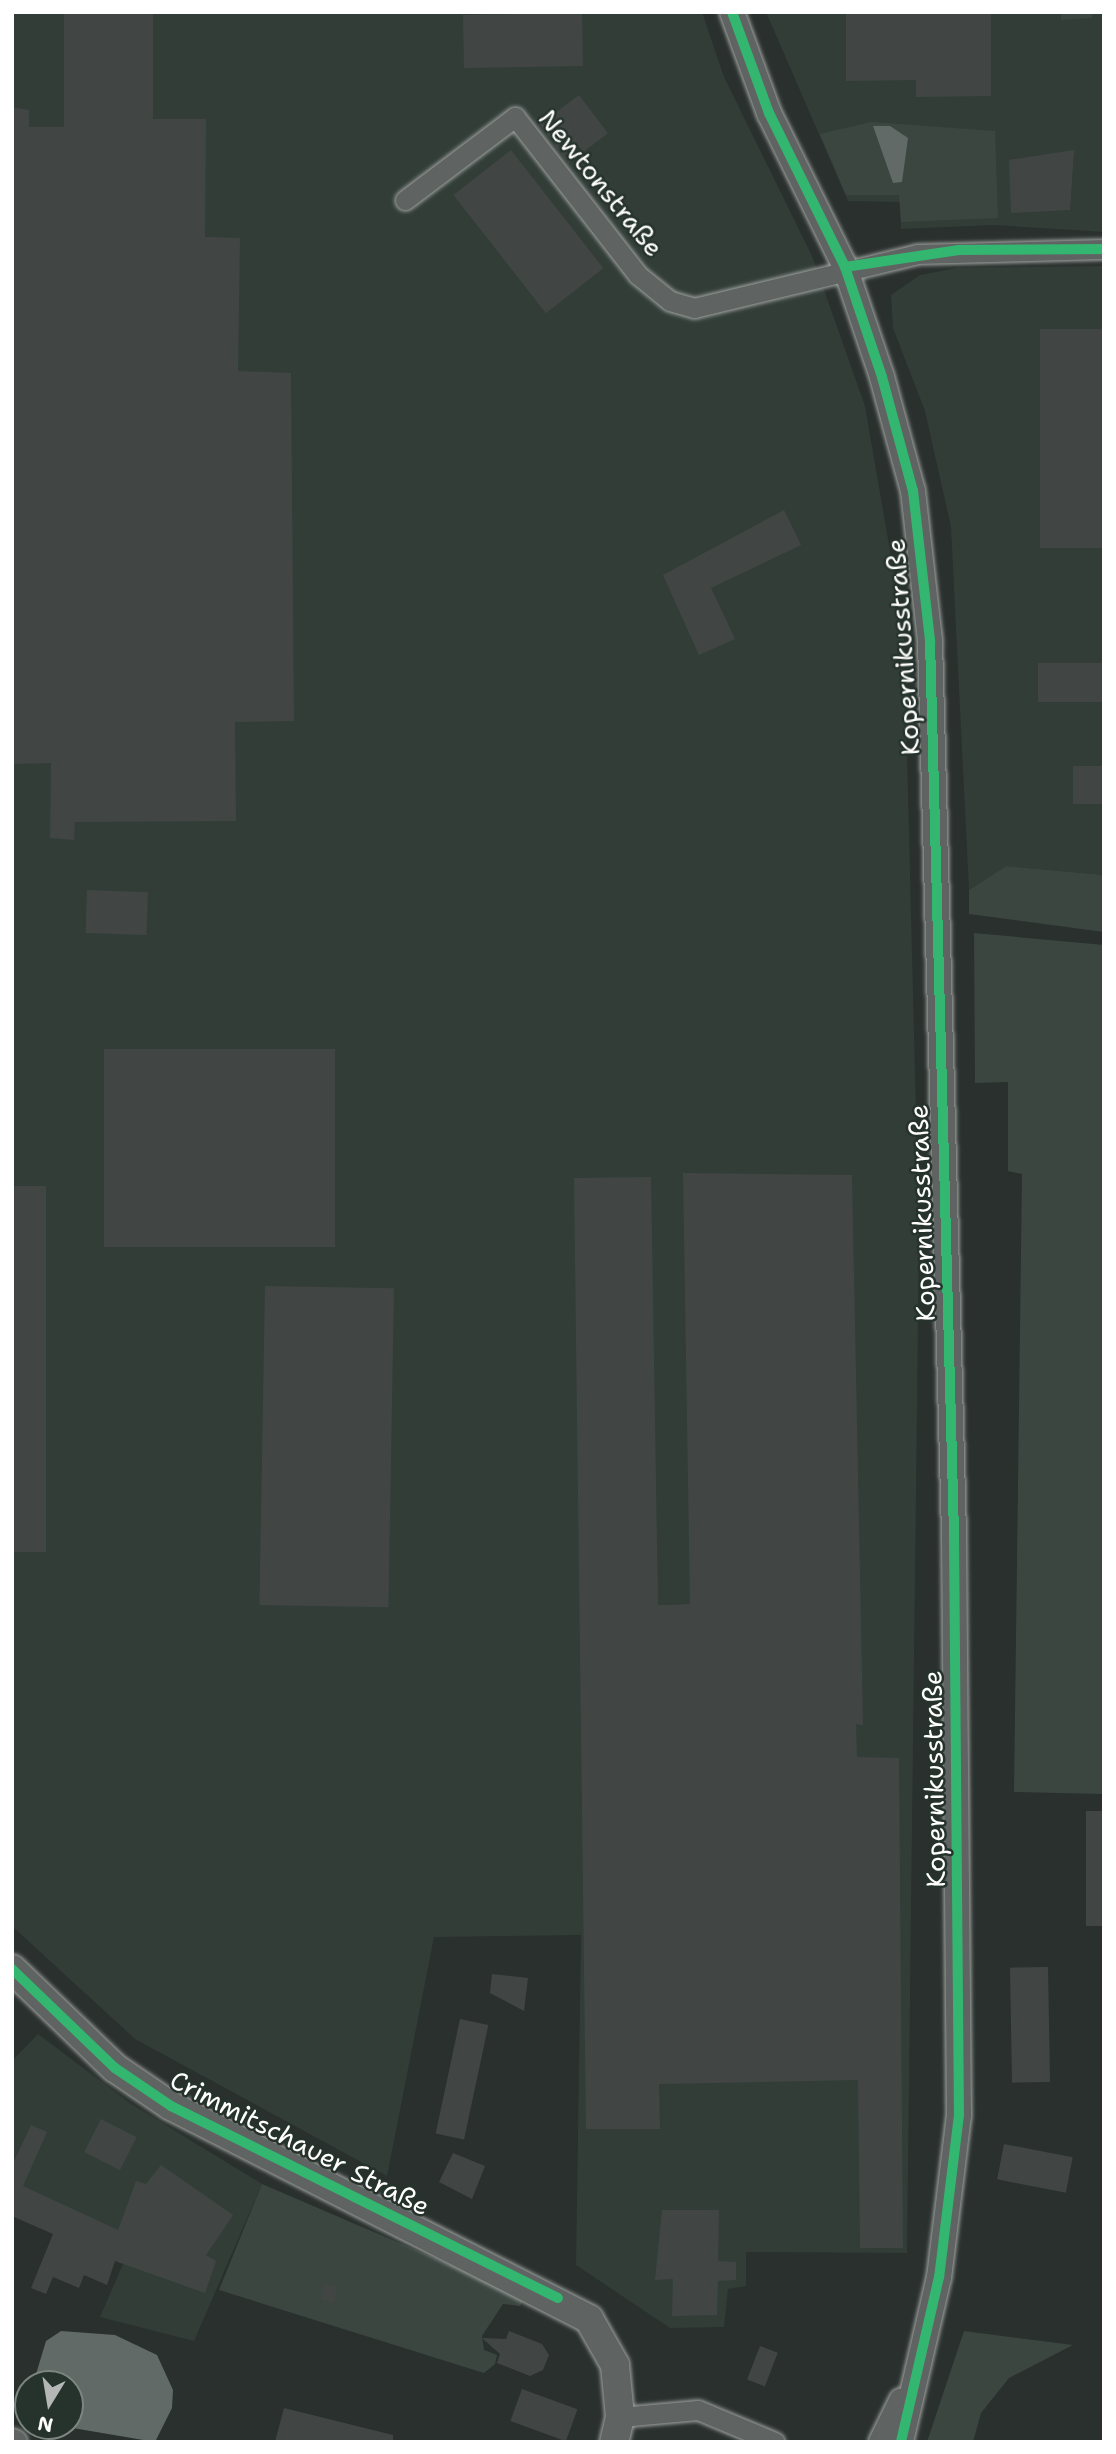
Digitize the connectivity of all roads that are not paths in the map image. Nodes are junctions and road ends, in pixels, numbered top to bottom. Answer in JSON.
{"nodes":[{"id":1,"x":732,"y":12,"type":"edge"},
{"id":2,"x":405,"y":200,"type":"dead end"},
{"id":3,"x":1104,"y":249,"type":"edge"},
{"id":4,"x":845,"y":267,"type":"junction"},
{"id":5,"x":12,"y":1969,"type":"edge"},
{"id":6,"x":917,"y":2369,"type":"junction"},
{"id":7,"x":617,"y":2429,"type":"edge"},
{"id":8,"x":775,"y":2442,"type":"edge"},
{"id":9,"x":881,"y":2442,"type":"edge"},
{"id":10,"x":901,"y":2442,"type":"edge"}],
"edges":[{"from":1,"to":4,"type":"street","name":"Kopernikusstraße"},
{"from":2,"to":4,"type":"street","name":"Newtonstraße"},
{"from":3,"to":4,"type":"street","name":"Newtonstraße"},
{"from":4,"to":6,"type":"street","name":"Kopernikusstraße"},
{"from":5,"to":7,"type":"main road","name":"Crimmitschauer Straße"},
{"from":6,"to":9,"type":"street","name":"Kopernikusstraße"},
{"from":6,"to":10,"type":"street","name":"Kopernikusstraße"},
{"from":7,"to":8,"type":"street"}]}
